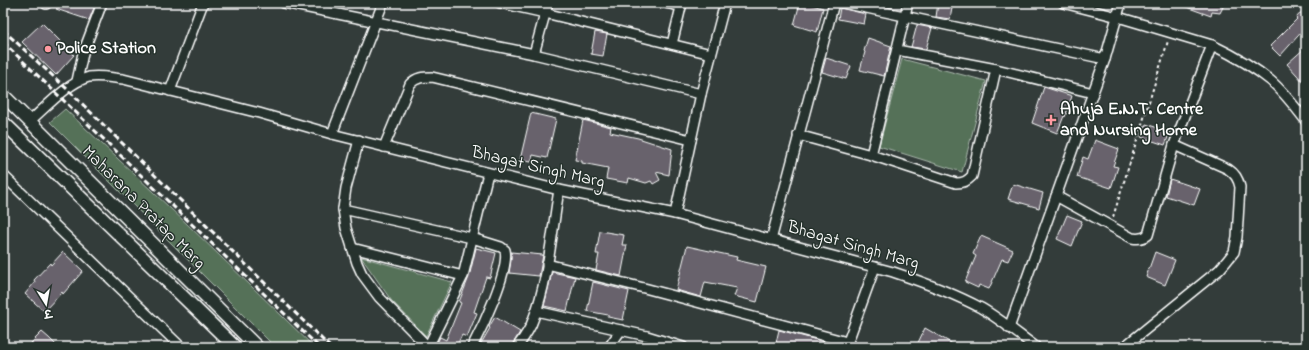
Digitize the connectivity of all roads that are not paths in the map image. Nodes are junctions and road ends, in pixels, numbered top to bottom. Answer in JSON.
{"nodes":[{"id":1,"x":102,"y":3,"type":"edge"},
{"id":2,"x":203,"y":3,"type":"edge"},
{"id":3,"x":284,"y":3,"type":"edge"},
{"id":4,"x":383,"y":3,"type":"edge"},
{"id":5,"x":500,"y":3,"type":"edge"},
{"id":6,"x":548,"y":3,"type":"edge"},
{"id":7,"x":665,"y":3,"type":"edge"},
{"id":8,"x":725,"y":3,"type":"edge"},
{"id":9,"x":834,"y":3,"type":"edge"},
{"id":10,"x":843,"y":3,"type":"edge"},
{"id":11,"x":908,"y":3,"type":"edge"},
{"id":12,"x":1063,"y":3,"type":"edge"},
{"id":13,"x":1121,"y":3,"type":"edge"},
{"id":14,"x":682,"y":5,"type":"edge"},
{"id":15,"x":545,"y":12,"type":"junction"},
{"id":16,"x":905,"y":16,"type":"junction"},
{"id":17,"x":1118,"y":17,"type":"junction"},
{"id":18,"x":376,"y":21,"type":"junction"},
{"id":19,"x":672,"y":44,"type":"junction"},
{"id":20,"x":1212,"y":45,"type":"junction"},
{"id":21,"x":897,"y":50,"type":"junction"},
{"id":22,"x":534,"y":54,"type":"junction"},
{"id":23,"x":711,"y":54,"type":"junction"},
{"id":24,"x":1105,"y":59,"type":"junction"},
{"id":25,"x":996,"y":69,"type":"junction"},
{"id":26,"x":77,"y":81,"type":"junction"},
{"id":27,"x":170,"y":91,"type":"junction"},
{"id":28,"x":1093,"y":93,"type":"junction"},
{"id":29,"x":701,"y":94,"type":"junction"},
{"id":30,"x":3,"y":95,"type":"edge"},
{"id":31,"x":30,"y":121,"type":"junction"},
{"id":32,"x":1306,"y":121,"type":"edge"},
{"id":33,"x":3,"y":123,"type":"edge"},
{"id":34,"x":332,"y":134,"type":"junction"},
{"id":35,"x":798,"y":135,"type":"junction"},
{"id":36,"x":359,"y":140,"type":"junction"},
{"id":37,"x":691,"y":140,"type":"junction"},
{"id":38,"x":1174,"y":144,"type":"junction"},
{"id":39,"x":384,"y":147,"type":"junction"},
{"id":40,"x":870,"y":155,"type":"junction"},
{"id":41,"x":488,"y":173,"type":"junction"},
{"id":42,"x":3,"y":175,"type":"edge"},
{"id":43,"x":559,"y":190,"type":"junction"},
{"id":44,"x":1056,"y":196,"type":"junction"},
{"id":45,"x":343,"y":209,"type":"junction"},
{"id":46,"x":675,"y":214,"type":"junction"},
{"id":47,"x":132,"y":222,"type":"junction"},
{"id":48,"x":118,"y":234,"type":"junction"},
{"id":49,"x":472,"y":238,"type":"junction"},
{"id":50,"x":771,"y":240,"type":"junction"},
{"id":51,"x":352,"y":248,"type":"junction"},
{"id":52,"x":547,"y":264,"type":"junction"},
{"id":53,"x":874,"y":267,"type":"junction"},
{"id":54,"x":463,"y":276,"type":"junction"},
{"id":55,"x":536,"y":311,"type":"junction"},
{"id":56,"x":236,"y":326,"type":"junction"},
{"id":57,"x":1009,"y":328,"type":"junction"},
{"id":58,"x":621,"y":330,"type":"junction"},
{"id":59,"x":225,"y":337,"type":"junction"},
{"id":60,"x":847,"y":344,"type":"edge"},
{"id":61,"x":181,"y":347,"type":"edge"},
{"id":62,"x":235,"y":347,"type":"edge"},
{"id":63,"x":258,"y":347,"type":"edge"},
{"id":64,"x":428,"y":347,"type":"edge"},
{"id":65,"x":472,"y":347,"type":"edge"},
{"id":66,"x":518,"y":347,"type":"edge"},
{"id":67,"x":609,"y":347,"type":"edge"},
{"id":68,"x":683,"y":347,"type":"edge"},
{"id":69,"x":1036,"y":347,"type":"edge"},
{"id":70,"x":1124,"y":347,"type":"edge"}],
"edges":[{"from":1,"to":26,"type":"street"},
{"from":2,"to":27,"type":"street"},
{"from":3,"to":18,"type":"street"},
{"from":4,"to":18,"type":"street"},
{"from":5,"to":15,"type":"street"},
{"from":6,"to":15,"type":"street"},
{"from":7,"to":14,"type":"street"},
{"from":8,"to":23,"type":"street"},
{"from":9,"to":35,"type":"street"},
{"from":10,"to":16,"type":"street"},
{"from":11,"to":16,"type":"street"},
{"from":12,"to":17,"type":"street"},
{"from":13,"to":17,"type":"street"},
{"from":14,"to":19,"type":"street"},
{"from":15,"to":19,"type":"street"},
{"from":15,"to":22,"type":"street"},
{"from":16,"to":21,"type":"street"},
{"from":16,"to":24,"type":"street"},
{"from":17,"to":20,"type":"street"},
{"from":17,"to":24,"type":"street"},
{"from":18,"to":22,"type":"street"},
{"from":18,"to":34,"type":"street"},
{"from":19,"to":23,"type":"street"},
{"from":20,"to":32,"type":"street"},
{"from":20,"to":38,"type":"street"},
{"from":21,"to":25,"type":"street"},
{"from":21,"to":40,"type":"street"},
{"from":22,"to":29,"type":"street"},
{"from":23,"to":29,"type":"street"},
{"from":24,"to":28,"type":"street"},
{"from":25,"to":28,"type":"street"},
{"from":25,"to":40,"type":"street"},
{"from":26,"to":27,"type":"street","name":"Bhagat Singh Marg"},
{"from":26,"to":31,"type":"street","name":"Bhagat Singh Marg"},
{"from":27,"to":34,"type":"street","name":"Bhagat Singh Marg"},
{"from":28,"to":44,"type":"street"},
{"from":29,"to":37,"type":"street"},
{"from":30,"to":31,"type":"main road","name":"Maharana Pratap Marg"},
{"from":31,"to":47,"type":"main road","name":"Maharana Pratap Marg"},
{"from":33,"to":48,"type":"main road","name":"Maharana Pratap Marg"},
{"from":34,"to":36,"type":"street","name":"Bhagat Singh Marg"},
{"from":35,"to":40,"type":"street"},
{"from":35,"to":50,"type":"street"},
{"from":36,"to":39,"type":"street","name":"Bhagat Singh Marg"},
{"from":36,"to":45,"type":"street"},
{"from":37,"to":39,"type":"street"},
{"from":37,"to":46,"type":"street"},
{"from":38,"to":44,"type":"street"},
{"from":38,"to":70,"type":"street"},
{"from":39,"to":41,"type":"street","name":"Bhagat Singh Marg"},
{"from":41,"to":43,"type":"street","name":"Bhagat Singh Marg"},
{"from":41,"to":49,"type":"street"},
{"from":42,"to":61,"type":"street"},
{"from":43,"to":46,"type":"street","name":"Bhagat Singh Marg"},
{"from":43,"to":52,"type":"street"},
{"from":44,"to":57,"type":"street"},
{"from":45,"to":49,"type":"street"},
{"from":45,"to":51,"type":"street"},
{"from":46,"to":50,"type":"street","name":"Bhagat Singh Marg"},
{"from":47,"to":48,"type":"main road"},
{"from":47,"to":56,"type":"main road","name":"Maharana Pratap Marg"},
{"from":48,"to":59,"type":"main road","name":"Maharana Pratap Marg"},
{"from":49,"to":54,"type":"street"},
{"from":49,"to":65,"type":"street"},
{"from":50,"to":53,"type":"street","name":"Bhagat Singh Marg"},
{"from":51,"to":54,"type":"street"},
{"from":51,"to":64,"type":"street"},
{"from":52,"to":55,"type":"street"},
{"from":52,"to":60,"type":"street"},
{"from":53,"to":57,"type":"street","name":"Bhagat Singh Marg"},
{"from":53,"to":60,"type":"street"},
{"from":54,"to":64,"type":"street"},
{"from":55,"to":58,"type":"street"},
{"from":55,"to":66,"type":"street"},
{"from":56,"to":59,"type":"main road"},
{"from":56,"to":63,"type":"main road","name":"Maharana Pratap Marg"},
{"from":57,"to":69,"type":"street","name":"Bhagat Singh Marg"},
{"from":58,"to":67,"type":"street"},
{"from":58,"to":68,"type":"street"},
{"from":59,"to":62,"type":"main road","name":"Maharana Pratap Marg"}]}
